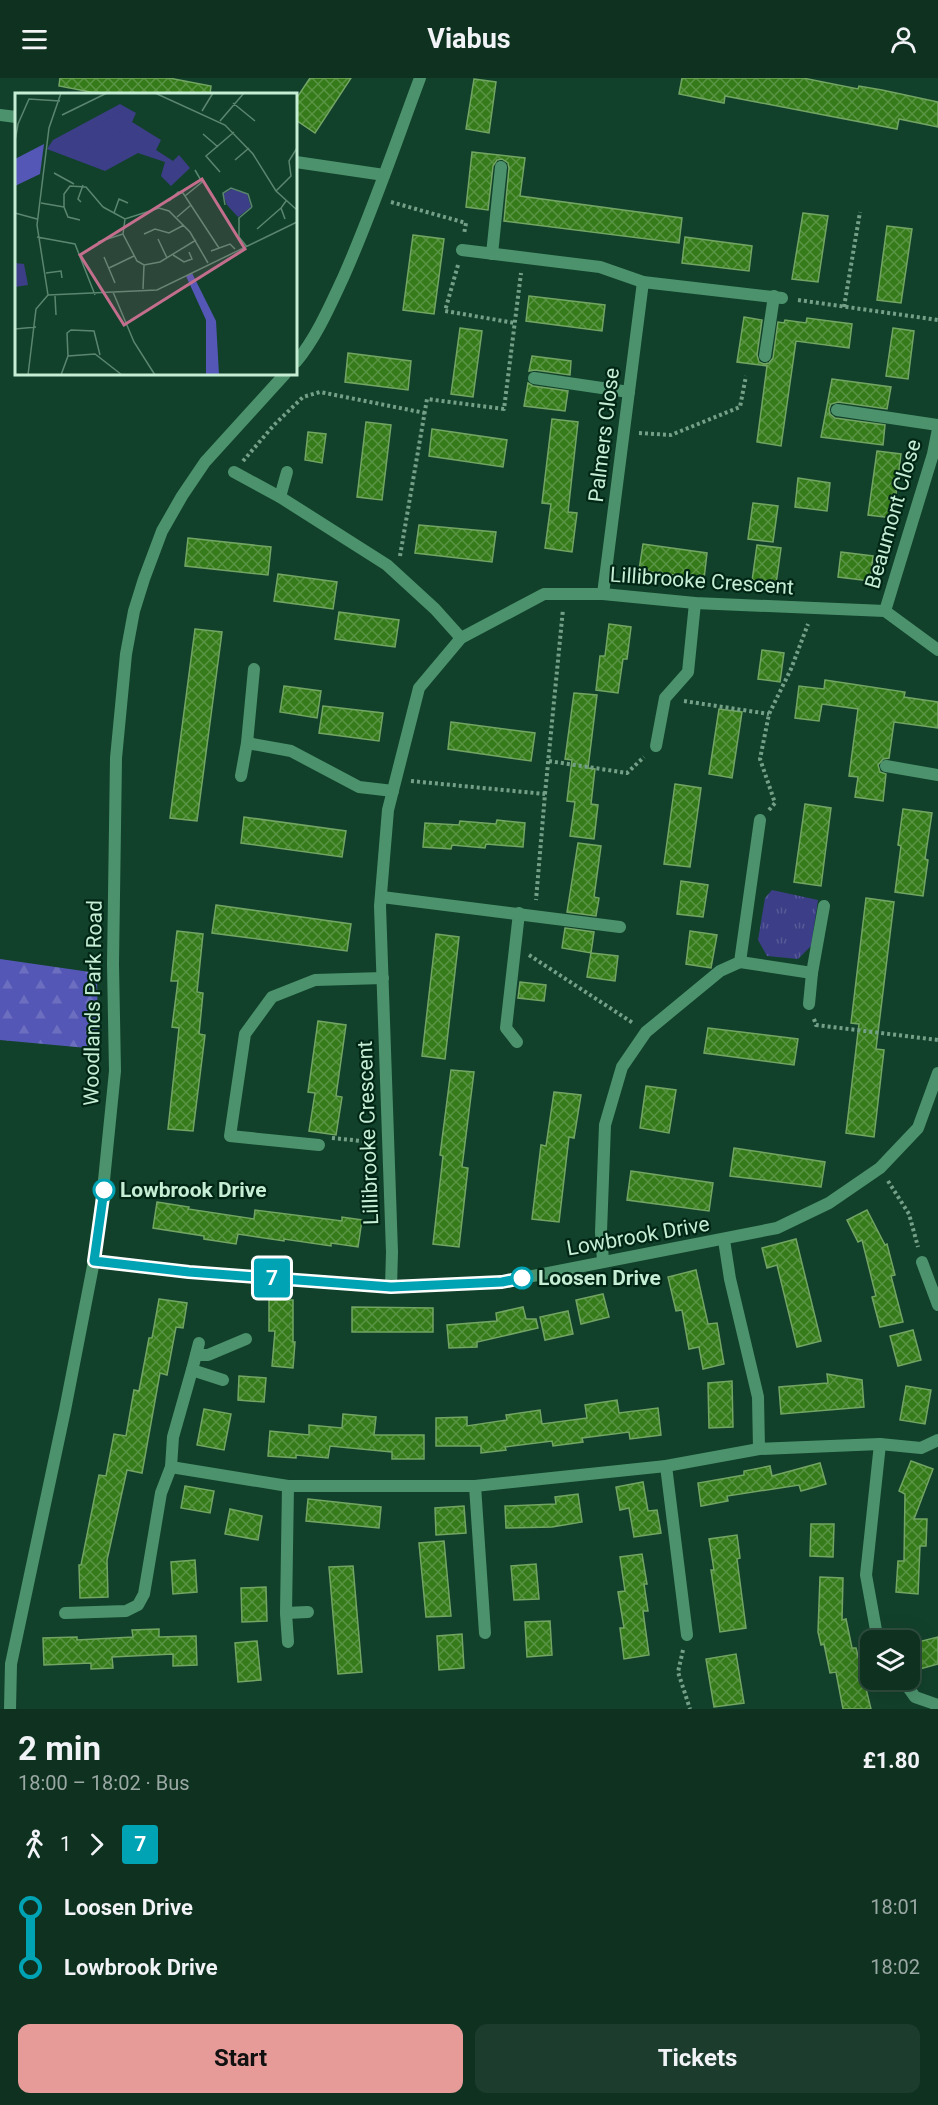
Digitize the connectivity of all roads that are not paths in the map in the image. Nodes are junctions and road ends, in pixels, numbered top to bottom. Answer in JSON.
{"nodes":[{"id":1,"x":420,"y":78,"type":"edge"},
{"id":2,"x":0,"y":115,"type":"edge"},
{"id":3,"x":15,"y":117,"type":"edge"},
{"id":4,"x":297,"y":162,"type":"edge"},
{"id":5,"x":501,"y":167,"type":"dead end"},
{"id":6,"x":384,"y":175,"type":"junction"},
{"id":7,"x":462,"y":250,"type":"road end"},
{"id":8,"x":492,"y":254,"type":"junction"},
{"id":9,"x":643,"y":282,"type":"junction"},
{"id":10,"x":765,"y":356,"type":"dead end"},
{"id":11,"x":297,"y":361,"type":"edge"},
{"id":12,"x":284,"y":375,"type":"edge"},
{"id":13,"x":534,"y":378,"type":"dead end"},
{"id":14,"x":629,"y":392,"type":"junction"},
{"id":15,"x":837,"y":410,"type":"dead end"},
{"id":16,"x":938,"y":427,"type":"edge"},
{"id":17,"x":234,"y":472,"type":"road end"},
{"id":18,"x":287,"y":472,"type":"dead end"},
{"id":19,"x":279,"y":497,"type":"junction"},
{"id":20,"x":603,"y":594,"type":"junction"},
{"id":21,"x":695,"y":603,"type":"junction"},
{"id":22,"x":885,"y":611,"type":"junction"},
{"id":23,"x":461,"y":638,"type":"junction"},
{"id":24,"x":938,"y":650,"type":"edge"},
{"id":25,"x":254,"y":669,"type":"dead end"},
{"id":26,"x":247,"y":743,"type":"junction"},
{"id":27,"x":656,"y":746,"type":"road end"},
{"id":28,"x":886,"y":766,"type":"dead end"},
{"id":29,"x":938,"y":775,"type":"edge"},
{"id":30,"x":240,"y":776,"type":"dead end"},
{"id":31,"x":394,"y":785,"type":"junction"},
{"id":32,"x":760,"y":820,"type":"road end"},
{"id":33,"x":382,"y":897,"type":"junction"},
{"id":34,"x":824,"y":906,"type":"dead end"},
{"id":35,"x":519,"y":913,"type":"junction"},
{"id":36,"x":620,"y":927,"type":"dead end"},
{"id":37,"x":740,"y":962,"type":"junction"},
{"id":38,"x":812,"y":973,"type":"junction"},
{"id":39,"x":383,"y":978,"type":"junction"},
{"id":40,"x":809,"y":1004,"type":"road end"},
{"id":41,"x":517,"y":1042,"type":"dead end"},
{"id":42,"x":938,"y":1073,"type":"edge"},
{"id":43,"x":319,"y":1145,"type":"road end"},
{"id":44,"x":724,"y":1240,"type":"junction"},
{"id":45,"x":94,"y":1261,"type":"junction"},
{"id":46,"x":603,"y":1261,"type":"junction"},
{"id":47,"x":922,"y":1262,"type":"road end"},
{"id":48,"x":391,"y":1287,"type":"junction"},
{"id":49,"x":938,"y":1305,"type":"edge"},
{"id":50,"x":246,"y":1339,"type":"dead end"},
{"id":51,"x":192,"y":1370,"type":"junction"},
{"id":52,"x":223,"y":1380,"type":"dead end"},
{"id":53,"x":938,"y":1440,"type":"edge"},
{"id":54,"x":880,"y":1444,"type":"junction"},
{"id":55,"x":759,"y":1449,"type":"junction"},
{"id":56,"x":666,"y":1466,"type":"junction"},
{"id":57,"x":171,"y":1467,"type":"junction"},
{"id":58,"x":288,"y":1486,"type":"junction"},
{"id":59,"x":475,"y":1486,"type":"junction"},
{"id":60,"x":308,"y":1612,"type":"dead end"},
{"id":61,"x":65,"y":1613,"type":"dead end"},
{"id":62,"x":286,"y":1613,"type":"junction"},
{"id":63,"x":876,"y":1630,"type":"edge"},
{"id":64,"x":485,"y":1633,"type":"dead end"},
{"id":65,"x":687,"y":1635,"type":"road end"},
{"id":66,"x":288,"y":1642,"type":"dead end"},
{"id":67,"x":910,"y":1690,"type":"edge"},
{"id":68,"x":938,"y":1705,"type":"edge"},
{"id":69,"x":10,"y":1709,"type":"edge"}],
"edges":[{"from":1,"to":6,"type":"street"},
{"from":2,"to":3,"type":"street"},
{"from":4,"to":6,"type":"street"},
{"from":5,"to":8,"type":"street"},
{"from":6,"to":11,"type":"street"},
{"from":7,"to":8,"type":"street"},
{"from":8,"to":9,"type":"street"},
{"from":9,"to":10,"type":"street"},
{"from":9,"to":14,"type":"street","name":"Palmers Close"},
{"from":12,"to":45,"type":"street","name":"Woodlands Park Road"},
{"from":13,"to":14,"type":"street"},
{"from":14,"to":20,"type":"street","name":"Palmers Close"},
{"from":15,"to":16,"type":"street"},
{"from":16,"to":22,"type":"street","name":"Beaumont Close"},
{"from":17,"to":19,"type":"street"},
{"from":18,"to":19,"type":"street"},
{"from":19,"to":23,"type":"street"},
{"from":20,"to":21,"type":"street","name":"Lillibrooke Crescent"},
{"from":20,"to":23,"type":"street","name":"Lillibrooke Crescent"},
{"from":21,"to":22,"type":"street","name":"Lillibrooke Crescent"},
{"from":21,"to":27,"type":"street"},
{"from":22,"to":24,"type":"street"},
{"from":23,"to":31,"type":"street","name":"Lillibrooke Crescent"},
{"from":25,"to":26,"type":"street"},
{"from":26,"to":30,"type":"street"},
{"from":26,"to":31,"type":"street"},
{"from":28,"to":29,"type":"street"},
{"from":31,"to":33,"type":"street","name":"Lillibrooke Crescent"},
{"from":32,"to":37,"type":"street"},
{"from":33,"to":35,"type":"street"},
{"from":33,"to":39,"type":"street","name":"Lillibrooke Crescent"},
{"from":34,"to":38,"type":"street"},
{"from":35,"to":36,"type":"street"},
{"from":35,"to":41,"type":"street"},
{"from":37,"to":38,"type":"street"},
{"from":37,"to":46,"type":"street"},
{"from":38,"to":40,"type":"street"},
{"from":39,"to":43,"type":"street"},
{"from":39,"to":48,"type":"street","name":"Lillibrooke Crescent"},
{"from":42,"to":44,"type":"street","name":"Lowbrook Drive"},
{"from":44,"to":46,"type":"street","name":"Lowbrook Drive"},
{"from":44,"to":55,"type":"street"},
{"from":45,"to":48,"type":"street","name":"Lowbrook Drive"},
{"from":45,"to":69,"type":"street","name":"Woodlands Park Road"},
{"from":46,"to":48,"type":"street","name":"Lowbrook Drive"},
{"from":47,"to":49,"type":"street"},
{"from":50,"to":51,"type":"street"},
{"from":51,"to":52,"type":"street"},
{"from":51,"to":57,"type":"street"},
{"from":53,"to":54,"type":"street"},
{"from":54,"to":55,"type":"street"},
{"from":54,"to":63,"type":"street"},
{"from":55,"to":56,"type":"street"},
{"from":56,"to":59,"type":"street"},
{"from":56,"to":65,"type":"street"},
{"from":57,"to":58,"type":"street"},
{"from":57,"to":61,"type":"street"},
{"from":58,"to":59,"type":"street"},
{"from":58,"to":62,"type":"street"},
{"from":59,"to":64,"type":"street"},
{"from":60,"to":62,"type":"street"},
{"from":62,"to":66,"type":"street"},
{"from":67,"to":68,"type":"street"}]}
